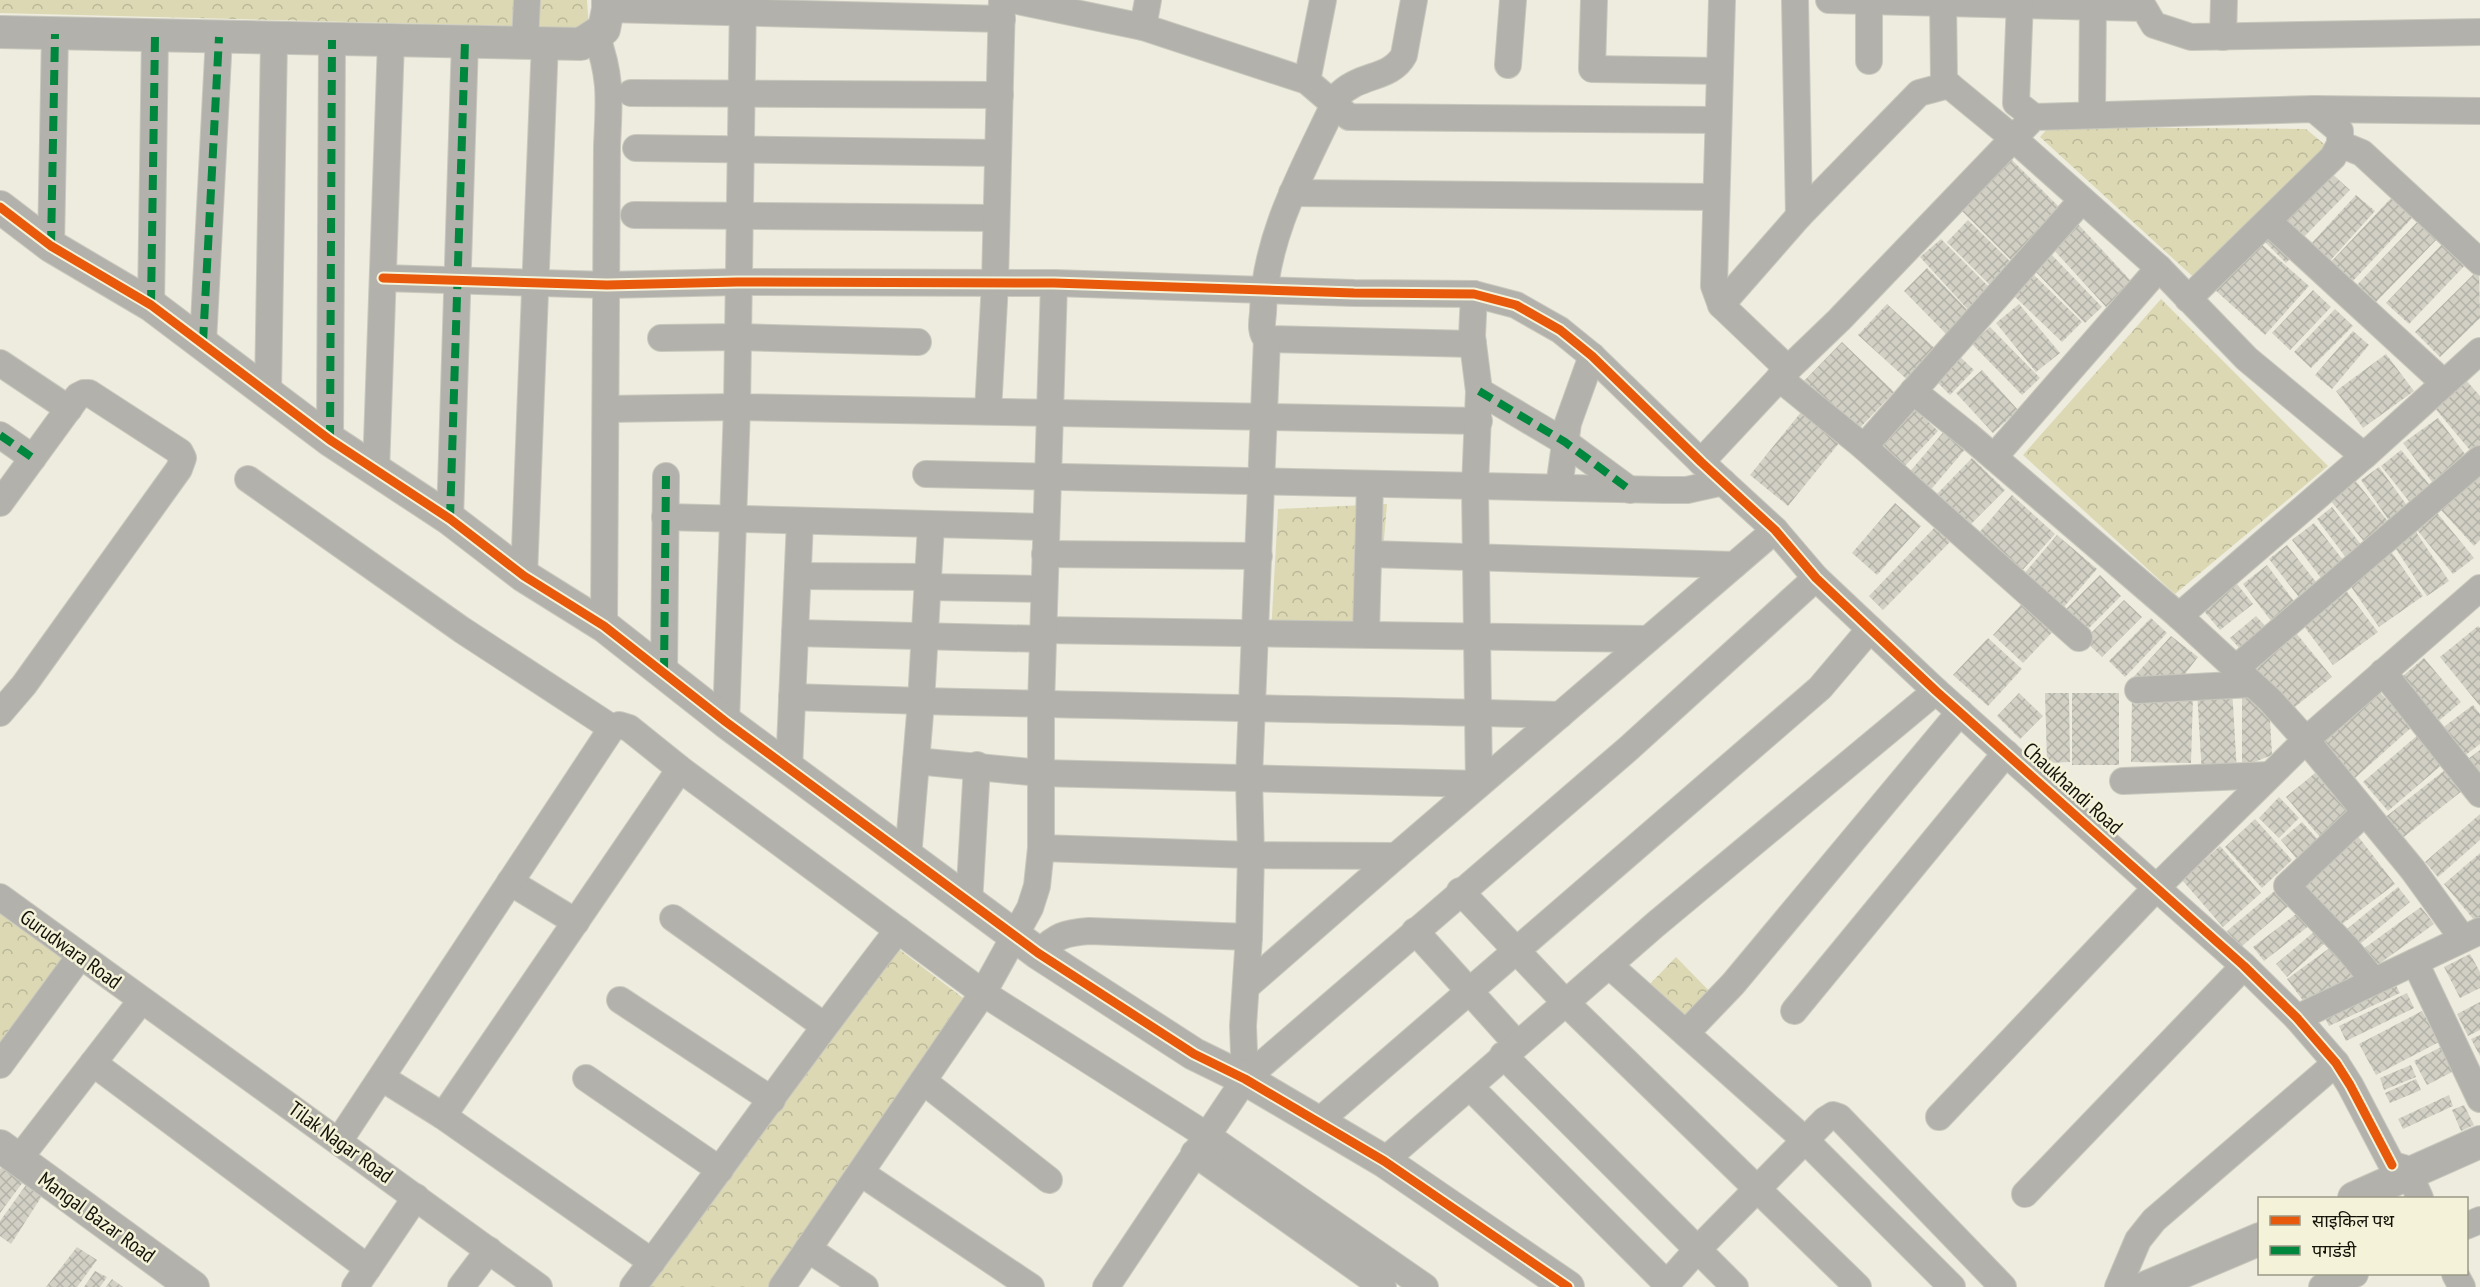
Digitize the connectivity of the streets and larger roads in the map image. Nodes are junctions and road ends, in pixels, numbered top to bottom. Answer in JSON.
{"nodes":[{"id":1,"x":527,"y":0,"type":"edge"},
{"id":2,"x":1148,"y":0,"type":"edge"},
{"id":3,"x":1323,"y":0,"type":"edge"},
{"id":4,"x":1414,"y":0,"type":"edge"},
{"id":5,"x":1513,"y":0,"type":"edge"},
{"id":6,"x":1594,"y":0,"type":"edge"},
{"id":7,"x":1722,"y":0,"type":"edge"},
{"id":8,"x":1796,"y":0,"type":"edge"},
{"id":9,"x":1829,"y":0,"type":"edge"},
{"id":10,"x":2224,"y":0,"type":"edge"},
{"id":11,"x":1869,"y":1,"type":"edge"},
{"id":12,"x":1943,"y":1,"type":"edge"},
{"id":13,"x":2020,"y":2,"type":"edge"},
{"id":14,"x":2092,"y":3,"type":"edge"},
{"id":15,"x":743,"y":6,"type":"edge"},
{"id":16,"x":1006,"y":6,"type":"edge"},
{"id":17,"x":604,"y":14,"type":"edge"},
{"id":18,"x":1143,"y":27,"type":"junction"},
{"id":19,"x":0,"y":32,"type":"edge"},
{"id":20,"x":2480,"y":32,"type":"edge"},
{"id":21,"x":55,"y":34,"type":"junction"},
{"id":22,"x":155,"y":36,"type":"junction"},
{"id":23,"x":219,"y":37,"type":"junction"},
{"id":24,"x":2223,"y":37,"type":"junction"},
{"id":25,"x":274,"y":39,"type":"junction"},
{"id":26,"x":332,"y":40,"type":"junction"},
{"id":27,"x":391,"y":41,"type":"junction"},
{"id":28,"x":465,"y":41,"type":"junction"},
{"id":29,"x":535,"y":42,"type":"junction"},
{"id":30,"x":1869,"y":61,"type":"dead end"},
{"id":31,"x":1508,"y":65,"type":"dead end"},
{"id":32,"x":1720,"y":71,"type":"junction"},
{"id":33,"x":1307,"y":81,"type":"junction"},
{"id":34,"x":1949,"y":85,"type":"junction"},
{"id":35,"x":631,"y":93,"type":"dead end"},
{"id":36,"x":741,"y":93,"type":"junction"},
{"id":37,"x":1000,"y":95,"type":"junction"},
{"id":38,"x":1334,"y":105,"type":"junction"},
{"id":39,"x":2313,"y":109,"type":"junction"},
{"id":40,"x":2480,"y":111,"type":"edge"},
{"id":41,"x":2092,"y":115,"type":"junction"},
{"id":42,"x":2034,"y":117,"type":"junction"},
{"id":43,"x":1718,"y":120,"type":"junction"},
{"id":44,"x":2013,"y":138,"type":"junction"},
{"id":45,"x":2340,"y":144,"type":"junction"},
{"id":46,"x":636,"y":148,"type":"dead end"},
{"id":47,"x":740,"y":149,"type":"junction"},
{"id":48,"x":998,"y":153,"type":"junction"},
{"id":49,"x":1292,"y":194,"type":"junction"},
{"id":50,"x":1716,"y":197,"type":"junction"},
{"id":51,"x":2082,"y":200,"type":"junction"},
{"id":52,"x":0,"y":207,"type":"edge"},
{"id":53,"x":634,"y":215,"type":"dead end"},
{"id":54,"x":739,"y":216,"type":"junction"},
{"id":55,"x":1799,"y":216,"type":"junction"},
{"id":56,"x":996,"y":218,"type":"junction"},
{"id":57,"x":2269,"y":222,"type":"junction"},
{"id":58,"x":51,"y":246,"type":"junction"},
{"id":59,"x":2480,"y":262,"type":"edge"},
{"id":60,"x":2159,"y":268,"type":"junction"},
{"id":61,"x":383,"y":278,"type":"junction"},
{"id":62,"x":457,"y":280,"type":"junction"},
{"id":63,"x":737,"y":282,"type":"junction"},
{"id":64,"x":534,"y":283,"type":"junction"},
{"id":65,"x":995,"y":283,"type":"junction"},
{"id":66,"x":1054,"y":283,"type":"junction"},
{"id":67,"x":607,"y":285,"type":"junction"},
{"id":68,"x":1263,"y":290,"type":"junction"},
{"id":69,"x":1474,"y":294,"type":"junction"},
{"id":70,"x":2188,"y":299,"type":"junction"},
{"id":71,"x":151,"y":305,"type":"junction"},
{"id":72,"x":1721,"y":305,"type":"junction"},
{"id":73,"x":737,"y":337,"type":"junction"},
{"id":74,"x":661,"y":338,"type":"dead end"},
{"id":75,"x":1267,"y":339,"type":"junction"},
{"id":76,"x":203,"y":342,"type":"junction"},
{"id":77,"x":918,"y":342,"type":"dead end"},
{"id":78,"x":1473,"y":344,"type":"junction"},
{"id":79,"x":2480,"y":351,"type":"edge"},
{"id":80,"x":1592,"y":357,"type":"junction"},
{"id":81,"x":0,"y":363,"type":"edge"},
{"id":82,"x":1784,"y":374,"type":"junction"},
{"id":83,"x":2444,"y":383,"type":"junction"},
{"id":84,"x":268,"y":391,"type":"junction"},
{"id":85,"x":1479,"y":391,"type":"junction"},
{"id":86,"x":1913,"y":391,"type":"junction"},
{"id":87,"x":737,"y":407,"type":"junction"},
{"id":88,"x":606,"y":408,"type":"junction"},
{"id":89,"x":69,"y":409,"type":"junction"},
{"id":90,"x":988,"y":411,"type":"junction"},
{"id":91,"x":1048,"y":412,"type":"junction"},
{"id":92,"x":1265,"y":416,"type":"junction"},
{"id":93,"x":1479,"y":421,"type":"junction"},
{"id":94,"x":0,"y":435,"type":"edge"},
{"id":95,"x":330,"y":440,"type":"junction"},
{"id":96,"x":1565,"y":442,"type":"junction"},
{"id":97,"x":1864,"y":447,"type":"junction"},
{"id":98,"x":2364,"y":456,"type":"junction"},
{"id":99,"x":1994,"y":457,"type":"junction"},
{"id":100,"x":33,"y":458,"type":"junction"},
{"id":101,"x":2480,"y":459,"type":"edge"},
{"id":102,"x":1701,"y":462,"type":"junction"},
{"id":103,"x":376,"y":471,"type":"junction"},
{"id":104,"x":926,"y":474,"type":"dead end"},
{"id":105,"x":666,"y":476,"type":"dead end"},
{"id":106,"x":1047,"y":477,"type":"junction"},
{"id":107,"x":248,"y":479,"type":"dead end"},
{"id":108,"x":1263,"y":482,"type":"junction"},
{"id":109,"x":1723,"y":482,"type":"junction"},
{"id":110,"x":1370,"y":484,"type":"junction"},
{"id":111,"x":1475,"y":486,"type":"junction"},
{"id":112,"x":1559,"y":488,"type":"junction"},
{"id":113,"x":1630,"y":490,"type":"junction"},
{"id":114,"x":0,"y":502,"type":"edge"},
{"id":115,"x":664,"y":517,"type":"junction"},
{"id":116,"x":450,"y":519,"type":"junction"},
{"id":117,"x":733,"y":519,"type":"junction"},
{"id":118,"x":800,"y":521,"type":"junction"},
{"id":119,"x":931,"y":525,"type":"junction"},
{"id":120,"x":1045,"y":528,"type":"junction"},
{"id":121,"x":1775,"y":530,"type":"junction"},
{"id":122,"x":1045,"y":554,"type":"junction"},
{"id":123,"x":1368,"y":554,"type":"junction"},
{"id":124,"x":1259,"y":556,"type":"junction"},
{"id":125,"x":1476,"y":557,"type":"junction"},
{"id":126,"x":1734,"y":565,"type":"junction"},
{"id":127,"x":524,"y":576,"type":"junction"},
{"id":128,"x":798,"y":576,"type":"junction"},
{"id":129,"x":1816,"y":578,"type":"junction"},
{"id":130,"x":928,"y":582,"type":"junction"},
{"id":131,"x":2480,"y":588,"type":"edge"},
{"id":132,"x":1044,"y":589,"type":"junction"},
{"id":133,"x":2179,"y":616,"type":"junction"},
{"id":134,"x":604,"y":626,"type":"junction"},
{"id":135,"x":1870,"y":629,"type":"junction"},
{"id":136,"x":795,"y":633,"type":"junction"},
{"id":137,"x":1255,"y":633,"type":"junction"},
{"id":138,"x":1042,"y":634,"type":"junction"},
{"id":139,"x":1366,"y":634,"type":"junction"},
{"id":140,"x":925,"y":635,"type":"junction"},
{"id":141,"x":1477,"y":636,"type":"junction"},
{"id":142,"x":2079,"y":638,"type":"dead end"},
{"id":143,"x":1648,"y":639,"type":"junction"},
{"id":144,"x":2384,"y":672,"type":"junction"},
{"id":145,"x":664,"y":673,"type":"junction"},
{"id":146,"x":2244,"y":676,"type":"junction"},
{"id":147,"x":1936,"y":690,"type":"junction"},
{"id":148,"x":2138,"y":690,"type":"dead end"},
{"id":149,"x":792,"y":697,"type":"junction"},
{"id":150,"x":921,"y":702,"type":"junction"},
{"id":151,"x":1041,"y":706,"type":"junction"},
{"id":152,"x":1253,"y":707,"type":"junction"},
{"id":153,"x":1478,"y":712,"type":"junction"},
{"id":154,"x":1960,"y":712,"type":"junction"},
{"id":155,"x":0,"y":713,"type":"edge"},
{"id":156,"x":1560,"y":714,"type":"junction"},
{"id":157,"x":726,"y":722,"type":"junction"},
{"id":158,"x":612,"y":728,"type":"junction"},
{"id":159,"x":2306,"y":740,"type":"junction"},
{"id":160,"x":2006,"y":753,"type":"junction"},
{"id":161,"x":916,"y":761,"type":"junction"},
{"id":162,"x":977,"y":765,"type":"junction"},
{"id":163,"x":680,"y":769,"type":"junction"},
{"id":164,"x":789,"y":769,"type":"junction"},
{"id":165,"x":1040,"y":773,"type":"junction"},
{"id":166,"x":2270,"y":775,"type":"junction"},
{"id":167,"x":1249,"y":778,"type":"junction"},
{"id":168,"x":2123,"y":782,"type":"dead end"},
{"id":169,"x":1479,"y":784,"type":"junction"},
{"id":170,"x":2480,"y":794,"type":"edge"},
{"id":171,"x":2365,"y":812,"type":"junction"},
{"id":172,"x":1041,"y":848,"type":"junction"},
{"id":173,"x":1251,"y":855,"type":"junction"},
{"id":174,"x":1396,"y":856,"type":"junction"},
{"id":175,"x":908,"y":857,"type":"junction"},
{"id":176,"x":510,"y":882,"type":"junction"},
{"id":177,"x":2157,"y":887,"type":"junction"},
{"id":178,"x":1460,"y":891,"type":"junction"},
{"id":179,"x":0,"y":897,"type":"edge"},
{"id":180,"x":969,"y":903,"type":"junction"},
{"id":181,"x":673,"y":918,"type":"dead end"},
{"id":182,"x":576,"y":922,"type":"junction"},
{"id":183,"x":898,"y":930,"type":"junction"},
{"id":184,"x":1415,"y":931,"type":"junction"},
{"id":185,"x":2472,"y":935,"type":"edge"},
{"id":186,"x":1249,"y":937,"type":"junction"},
{"id":187,"x":1026,"y":944,"type":"junction"},
{"id":188,"x":1516,"y":950,"type":"junction"},
{"id":189,"x":80,"y":956,"type":"junction"},
{"id":190,"x":2415,"y":962,"type":"junction"},
{"id":191,"x":1609,"y":965,"type":"junction"},
{"id":192,"x":2244,"y":966,"type":"junction"},
{"id":193,"x":2374,"y":981,"type":"junction"},
{"id":194,"x":1246,"y":986,"type":"junction"},
{"id":195,"x":1470,"y":992,"type":"junction"},
{"id":196,"x":983,"y":993,"type":"junction"},
{"id":197,"x":141,"y":1000,"type":"junction"},
{"id":198,"x":620,"y":1000,"type":"dead end"},
{"id":199,"x":1566,"y":1004,"type":"junction"},
{"id":200,"x":1794,"y":1011,"type":"dead end"},
{"id":201,"x":2296,"y":1018,"type":"junction"},
{"id":202,"x":824,"y":1025,"type":"junction"},
{"id":203,"x":1686,"y":1033,"type":"junction"},
{"id":204,"x":1510,"y":1050,"type":"junction"},
{"id":205,"x":93,"y":1063,"type":"junction"},
{"id":206,"x":2336,"y":1064,"type":"junction"},
{"id":207,"x":0,"y":1065,"type":"edge"},
{"id":208,"x":382,"y":1078,"type":"junction"},
{"id":209,"x":586,"y":1078,"type":"dead end"},
{"id":210,"x":1245,"y":1080,"type":"junction"},
{"id":211,"x":923,"y":1081,"type":"junction"},
{"id":212,"x":1470,"y":1087,"type":"junction"},
{"id":213,"x":2480,"y":1099,"type":"edge"},
{"id":214,"x":772,"y":1100,"type":"junction"},
{"id":215,"x":443,"y":1116,"type":"junction"},
{"id":216,"x":1939,"y":1117,"type":"dead end"},
{"id":217,"x":1318,"y":1122,"type":"junction"},
{"id":218,"x":1805,"y":1140,"type":"junction"},
{"id":219,"x":339,"y":1141,"type":"junction"},
{"id":220,"x":2480,"y":1142,"type":"edge"},
{"id":221,"x":1200,"y":1144,"type":"junction"},
{"id":222,"x":9,"y":1153,"type":"edge"},
{"id":223,"x":1384,"y":1161,"type":"junction"},
{"id":224,"x":720,"y":1170,"type":"junction"},
{"id":225,"x":861,"y":1173,"type":"junction"},
{"id":226,"x":1049,"y":1180,"type":"dead end"},
{"id":227,"x":2404,"y":1184,"type":"edge"},
{"id":228,"x":1757,"y":1190,"type":"junction"},
{"id":229,"x":2025,"y":1194,"type":"dead end"},
{"id":230,"x":416,"y":1197,"type":"junction"},
{"id":231,"x":2358,"y":1197,"type":"edge"},
{"id":232,"x":2258,"y":1239,"type":"edge"},
{"id":233,"x":808,"y":1249,"type":"junction"},
{"id":234,"x":1698,"y":1249,"type":"junction"},
{"id":235,"x":489,"y":1250,"type":"junction"},
{"id":236,"x":652,"y":1262,"type":"junction"},
{"id":237,"x":2352,"y":1275,"type":"edge"},
{"id":238,"x":362,"y":1277,"type":"edge"},
{"id":239,"x":176,"y":1282,"type":"edge"},
{"id":240,"x":1381,"y":1286,"type":"edge"},
{"id":241,"x":1666,"y":1286,"type":"edge"},
{"id":242,"x":461,"y":1287,"type":"edge"},
{"id":243,"x":539,"y":1287,"type":"edge"},
{"id":244,"x":633,"y":1287,"type":"edge"},
{"id":245,"x":782,"y":1287,"type":"edge"},
{"id":246,"x":865,"y":1287,"type":"edge"},
{"id":247,"x":1032,"y":1287,"type":"edge"},
{"id":248,"x":1106,"y":1287,"type":"edge"},
{"id":249,"x":1425,"y":1287,"type":"edge"},
{"id":250,"x":1568,"y":1287,"type":"edge"},
{"id":251,"x":1735,"y":1287,"type":"edge"},
{"id":252,"x":1858,"y":1287,"type":"edge"},
{"id":253,"x":1952,"y":1287,"type":"edge"},
{"id":254,"x":2003,"y":1287,"type":"edge"},
{"id":255,"x":2118,"y":1287,"type":"edge"},
{"id":256,"x":2147,"y":1287,"type":"edge"},
{"id":257,"x":2322,"y":1287,"type":"edge"}],
"edges":[{"from":1,"to":29,"type":"street"},
{"from":2,"to":18,"type":"street"},
{"from":3,"to":33,"type":"street"},
{"from":4,"to":38,"type":"street"},
{"from":5,"to":31,"type":"street"},
{"from":6,"to":32,"type":"street"},
{"from":7,"to":32,"type":"street"},
{"from":8,"to":55,"type":"street"},
{"from":9,"to":11,"type":"street"},
{"from":10,"to":24,"type":"street"},
{"from":11,"to":12,"type":"street"},
{"from":11,"to":30,"type":"street"},
{"from":12,"to":13,"type":"street"},
{"from":12,"to":34,"type":"street"},
{"from":13,"to":14,"type":"street"},
{"from":13,"to":42,"type":"street"},
{"from":14,"to":24,"type":"street"},
{"from":14,"to":41,"type":"street"},
{"from":15,"to":16,"type":"street"},
{"from":15,"to":17,"type":"street"},
{"from":15,"to":36,"type":"street"},
{"from":16,"to":18,"type":"street"},
{"from":16,"to":37,"type":"street"},
{"from":17,"to":29,"type":"street"},
{"from":17,"to":67,"type":"street"},
{"from":18,"to":33,"type":"street"},
{"from":19,"to":21,"type":"street"},
{"from":20,"to":24,"type":"street"},
{"from":21,"to":22,"type":"street"},
{"from":21,"to":58,"type":"street"},
{"from":22,"to":23,"type":"street"},
{"from":22,"to":71,"type":"street"},
{"from":23,"to":25,"type":"street"},
{"from":23,"to":76,"type":"street"},
{"from":25,"to":26,"type":"street"},
{"from":25,"to":84,"type":"street"},
{"from":26,"to":27,"type":"street"},
{"from":26,"to":95,"type":"street"},
{"from":27,"to":28,"type":"street"},
{"from":27,"to":61,"type":"street"},
{"from":28,"to":29,"type":"street"},
{"from":28,"to":62,"type":"street"},
{"from":29,"to":64,"type":"street"},
{"from":32,"to":43,"type":"street"},
{"from":33,"to":38,"type":"street"},
{"from":34,"to":44,"type":"street"},
{"from":34,"to":55,"type":"street"},
{"from":35,"to":36,"type":"street"},
{"from":36,"to":37,"type":"street"},
{"from":36,"to":47,"type":"street"},
{"from":37,"to":48,"type":"street"},
{"from":38,"to":43,"type":"street"},
{"from":38,"to":49,"type":"street"},
{"from":39,"to":40,"type":"street"},
{"from":39,"to":41,"type":"street"},
{"from":39,"to":45,"type":"street"},
{"from":41,"to":42,"type":"street"},
{"from":42,"to":44,"type":"street"},
{"from":43,"to":50,"type":"street"},
{"from":44,"to":51,"type":"street"},
{"from":44,"to":82,"type":"street"},
{"from":45,"to":57,"type":"street"},
{"from":45,"to":59,"type":"street"},
{"from":46,"to":47,"type":"street"},
{"from":47,"to":48,"type":"street"},
{"from":47,"to":54,"type":"street"},
{"from":48,"to":56,"type":"street"},
{"from":49,"to":50,"type":"street"},
{"from":49,"to":68,"type":"street"},
{"from":50,"to":72,"type":"street"},
{"from":51,"to":60,"type":"street"},
{"from":51,"to":86,"type":"street"},
{"from":52,"to":58,"type":"street"},
{"from":53,"to":54,"type":"street"},
{"from":54,"to":56,"type":"street"},
{"from":54,"to":63,"type":"street"},
{"from":55,"to":72,"type":"street"},
{"from":56,"to":65,"type":"street"},
{"from":57,"to":70,"type":"street"},
{"from":57,"to":83,"type":"street"},
{"from":58,"to":71,"type":"street"},
{"from":60,"to":70,"type":"street"},
{"from":60,"to":99,"type":"street"},
{"from":61,"to":62,"type":"street","name":"Chaukhandi Road"},
{"from":61,"to":103,"type":"street"},
{"from":62,"to":64,"type":"street","name":"Chaukhandi Road"},
{"from":62,"to":116,"type":"street"},
{"from":63,"to":65,"type":"street","name":"Chaukhandi Road"},
{"from":63,"to":67,"type":"street","name":"Chaukhandi Road"},
{"from":63,"to":73,"type":"street"},
{"from":64,"to":67,"type":"street","name":"Chaukhandi Road"},
{"from":64,"to":127,"type":"street"},
{"from":65,"to":66,"type":"street","name":"Chaukhandi Road"},
{"from":65,"to":90,"type":"street"},
{"from":66,"to":68,"type":"street","name":"Chaukhandi Road"},
{"from":66,"to":91,"type":"street"},
{"from":67,"to":88,"type":"street"},
{"from":68,"to":69,"type":"street","name":"Chaukhandi Road"},
{"from":68,"to":75,"type":"street"},
{"from":69,"to":78,"type":"street"},
{"from":69,"to":80,"type":"street","name":"Chaukhandi Road"},
{"from":70,"to":98,"type":"street"},
{"from":71,"to":76,"type":"street"},
{"from":72,"to":82,"type":"street"},
{"from":73,"to":74,"type":"street"},
{"from":73,"to":77,"type":"street"},
{"from":73,"to":87,"type":"street"},
{"from":75,"to":78,"type":"street"},
{"from":75,"to":92,"type":"street"},
{"from":76,"to":84,"type":"street"},
{"from":78,"to":85,"type":"street"},
{"from":79,"to":83,"type":"street"},
{"from":80,"to":96,"type":"street"},
{"from":80,"to":102,"type":"street","name":"Chaukhandi Road"},
{"from":81,"to":89,"type":"street"},
{"from":82,"to":97,"type":"street"},
{"from":82,"to":102,"type":"street"},
{"from":83,"to":98,"type":"street"},
{"from":84,"to":95,"type":"street"},
{"from":85,"to":93,"type":"street"},
{"from":85,"to":96,"type":"street"},
{"from":86,"to":97,"type":"street"},
{"from":86,"to":99,"type":"street"},
{"from":87,"to":88,"type":"street"},
{"from":87,"to":90,"type":"street"},
{"from":87,"to":117,"type":"street"},
{"from":88,"to":134,"type":"street"},
{"from":89,"to":100,"type":"street"},
{"from":89,"to":155,"type":"street"},
{"from":90,"to":91,"type":"street"},
{"from":91,"to":92,"type":"street"},
{"from":91,"to":106,"type":"street"},
{"from":92,"to":93,"type":"street"},
{"from":92,"to":108,"type":"street"},
{"from":93,"to":111,"type":"street"},
{"from":94,"to":100,"type":"street"},
{"from":95,"to":103,"type":"street"},
{"from":96,"to":112,"type":"street"},
{"from":96,"to":113,"type":"street"},
{"from":97,"to":142,"type":"street"},
{"from":98,"to":133,"type":"street"},
{"from":99,"to":133,"type":"street"},
{"from":100,"to":114,"type":"street"},
{"from":101,"to":146,"type":"street"},
{"from":102,"to":109,"type":"street","name":"Chaukhandi Road"},
{"from":103,"to":116,"type":"street"},
{"from":104,"to":106,"type":"street"},
{"from":105,"to":115,"type":"street"},
{"from":106,"to":108,"type":"street"},
{"from":106,"to":120,"type":"street"},
{"from":107,"to":158,"type":"street"},
{"from":108,"to":110,"type":"street"},
{"from":108,"to":124,"type":"street"},
{"from":109,"to":113,"type":"street"},
{"from":109,"to":121,"type":"street","name":"Chaukhandi Road"},
{"from":110,"to":111,"type":"street"},
{"from":110,"to":123,"type":"street"},
{"from":111,"to":112,"type":"street"},
{"from":111,"to":125,"type":"street"},
{"from":112,"to":113,"type":"street"},
{"from":115,"to":117,"type":"street"},
{"from":115,"to":145,"type":"street"},
{"from":116,"to":127,"type":"street"},
{"from":117,"to":118,"type":"street"},
{"from":117,"to":157,"type":"street"},
{"from":118,"to":119,"type":"street"},
{"from":118,"to":128,"type":"street"},
{"from":119,"to":120,"type":"street"},
{"from":119,"to":130,"type":"street"},
{"from":120,"to":122,"type":"street"},
{"from":121,"to":126,"type":"street"},
{"from":121,"to":129,"type":"street","name":"Chaukhandi Road"},
{"from":122,"to":124,"type":"street"},
{"from":122,"to":132,"type":"street"},
{"from":123,"to":125,"type":"street"},
{"from":123,"to":139,"type":"street"},
{"from":124,"to":137,"type":"street"},
{"from":125,"to":126,"type":"street"},
{"from":125,"to":141,"type":"street"},
{"from":126,"to":143,"type":"street"},
{"from":127,"to":134,"type":"street"},
{"from":128,"to":130,"type":"street"},
{"from":128,"to":136,"type":"street"},
{"from":129,"to":135,"type":"street","name":"Chaukhandi Road"},
{"from":129,"to":178,"type":"street"},
{"from":130,"to":132,"type":"street"},
{"from":130,"to":140,"type":"street"},
{"from":131,"to":144,"type":"street"},
{"from":132,"to":138,"type":"street"},
{"from":133,"to":146,"type":"street"},
{"from":134,"to":145,"type":"street"},
{"from":135,"to":147,"type":"street","name":"Chaukhandi Road"},
{"from":135,"to":188,"type":"street"},
{"from":136,"to":140,"type":"street"},
{"from":136,"to":149,"type":"street"},
{"from":137,"to":138,"type":"street"},
{"from":137,"to":139,"type":"street"},
{"from":137,"to":152,"type":"street"},
{"from":138,"to":140,"type":"street"},
{"from":138,"to":151,"type":"street"},
{"from":139,"to":141,"type":"street"},
{"from":140,"to":150,"type":"street"},
{"from":141,"to":143,"type":"street"},
{"from":141,"to":153,"type":"street"},
{"from":143,"to":156,"type":"street"},
{"from":144,"to":159,"type":"street"},
{"from":144,"to":170,"type":"street"},
{"from":145,"to":157,"type":"street"},
{"from":146,"to":148,"type":"street"},
{"from":146,"to":159,"type":"street"},
{"from":147,"to":154,"type":"street","name":"Chaukhandi Road"},
{"from":147,"to":191,"type":"street"},
{"from":149,"to":150,"type":"street"},
{"from":149,"to":164,"type":"street"},
{"from":150,"to":151,"type":"street"},
{"from":150,"to":161,"type":"street"},
{"from":151,"to":152,"type":"street"},
{"from":151,"to":165,"type":"street"},
{"from":152,"to":153,"type":"street"},
{"from":152,"to":167,"type":"street"},
{"from":153,"to":156,"type":"street"},
{"from":153,"to":169,"type":"street"},
{"from":154,"to":160,"type":"street","name":"Chaukhandi Road"},
{"from":154,"to":203,"type":"street"},
{"from":156,"to":169,"type":"street"},
{"from":157,"to":164,"type":"street"},
{"from":158,"to":163,"type":"street"},
{"from":158,"to":176,"type":"street"},
{"from":159,"to":166,"type":"street"},
{"from":159,"to":171,"type":"street"},
{"from":160,"to":177,"type":"street","name":"Chaukhandi Road"},
{"from":160,"to":200,"type":"street"},
{"from":161,"to":162,"type":"street"},
{"from":161,"to":175,"type":"street"},
{"from":162,"to":165,"type":"street"},
{"from":162,"to":180,"type":"street"},
{"from":163,"to":182,"type":"street"},
{"from":163,"to":183,"type":"street"},
{"from":164,"to":175,"type":"street"},
{"from":165,"to":167,"type":"street"},
{"from":165,"to":172,"type":"street"},
{"from":166,"to":168,"type":"street"},
{"from":166,"to":177,"type":"street"},
{"from":167,"to":169,"type":"street"},
{"from":167,"to":173,"type":"street"},
{"from":169,"to":174,"type":"street"},
{"from":171,"to":185,"type":"street"},
{"from":171,"to":193,"type":"street"},
{"from":172,"to":173,"type":"street"},
{"from":172,"to":187,"type":"street"},
{"from":173,"to":174,"type":"street"},
{"from":173,"to":186,"type":"street"},
{"from":174,"to":194,"type":"street"},
{"from":175,"to":180,"type":"street"},
{"from":176,"to":182,"type":"street"},
{"from":176,"to":208,"type":"street"},
{"from":177,"to":192,"type":"street","name":"Chaukhandi Road"},
{"from":177,"to":216,"type":"street"},
{"from":178,"to":184,"type":"street"},
{"from":178,"to":188,"type":"street"},
{"from":179,"to":189,"type":"street","name":"Gurudwara Road"},
{"from":180,"to":187,"type":"street"},
{"from":181,"to":202,"type":"street"},
{"from":182,"to":215,"type":"street"},
{"from":183,"to":196,"type":"street"},
{"from":183,"to":202,"type":"street"},
{"from":184,"to":195,"type":"street"},
{"from":184,"to":210,"type":"street"},
{"from":185,"to":190,"type":"street"},
{"from":186,"to":187,"type":"street"},
{"from":186,"to":194,"type":"street"},
{"from":187,"to":196,"type":"street"},
{"from":187,"to":210,"type":"street"},
{"from":188,"to":195,"type":"street"},
{"from":188,"to":199,"type":"street"},
{"from":189,"to":197,"type":"street","name":"Gurudwara Road"},
{"from":189,"to":207,"type":"street"},
{"from":190,"to":193,"type":"street"},
{"from":190,"to":213,"type":"street"},
{"from":191,"to":199,"type":"street"},
{"from":191,"to":203,"type":"street"},
{"from":192,"to":201,"type":"street","name":"Chaukhandi Road"},
{"from":192,"to":229,"type":"street"},
{"from":193,"to":201,"type":"street"},
{"from":194,"to":210,"type":"street"},
{"from":195,"to":204,"type":"street"},
{"from":195,"to":217,"type":"street"},
{"from":196,"to":211,"type":"street"},
{"from":196,"to":221,"type":"street"},
{"from":197,"to":205,"type":"street"},
{"from":197,"to":219,"type":"street","name":"Tilak Nagar Road"},
{"from":198,"to":214,"type":"street"},
{"from":199,"to":204,"type":"street"},
{"from":199,"to":228,"type":"street"},
{"from":201,"to":206,"type":"street","name":"Chaukhandi Road"},
{"from":202,"to":214,"type":"street"},
{"from":203,"to":218,"type":"street"},
{"from":204,"to":212,"type":"street"},
{"from":204,"to":234,"type":"street"},
{"from":205,"to":222,"type":"street"},
{"from":205,"to":238,"type":"street"},
{"from":206,"to":227,"type":"street","name":"Chaukhandi Road"},
{"from":206,"to":255,"type":"street"},
{"from":208,"to":215,"type":"street"},
{"from":208,"to":219,"type":"street"},
{"from":209,"to":224,"type":"street"},
{"from":210,"to":217,"type":"street"},
{"from":210,"to":221,"type":"street"},
{"from":211,"to":225,"type":"street"},
{"from":211,"to":226,"type":"street"},
{"from":212,"to":223,"type":"street"},
{"from":212,"to":241,"type":"street"},
{"from":214,"to":224,"type":"street"},
{"from":215,"to":236,"type":"street"},
{"from":217,"to":223,"type":"street"},
{"from":218,"to":228,"type":"street"},
{"from":218,"to":253,"type":"street"},
{"from":218,"to":254,"type":"street"},
{"from":219,"to":230,"type":"street","name":"Tilak Nagar Road"},
{"from":220,"to":227,"type":"street"},
{"from":221,"to":240,"type":"street"},
{"from":221,"to":248,"type":"street"},
{"from":221,"to":249,"type":"street"},
{"from":222,"to":239,"type":"street","name":"Mangal Bazar Road"},
{"from":223,"to":250,"type":"street"},
{"from":224,"to":236,"type":"street"},
{"from":225,"to":233,"type":"street"},
{"from":225,"to":247,"type":"street"},
{"from":227,"to":231,"type":"street"},
{"from":228,"to":234,"type":"street"},
{"from":228,"to":252,"type":"street"},
{"from":230,"to":235,"type":"street","name":"Tilak Nagar Road"},
{"from":230,"to":238,"type":"street"},
{"from":232,"to":256,"type":"street"},
{"from":233,"to":245,"type":"street"},
{"from":233,"to":246,"type":"street"},
{"from":234,"to":241,"type":"street"},
{"from":234,"to":251,"type":"street"},
{"from":235,"to":242,"type":"street"},
{"from":235,"to":243,"type":"street","name":"Tilak Nagar Road"},
{"from":236,"to":244,"type":"street"},
{"from":237,"to":257,"type":"street"}]}
